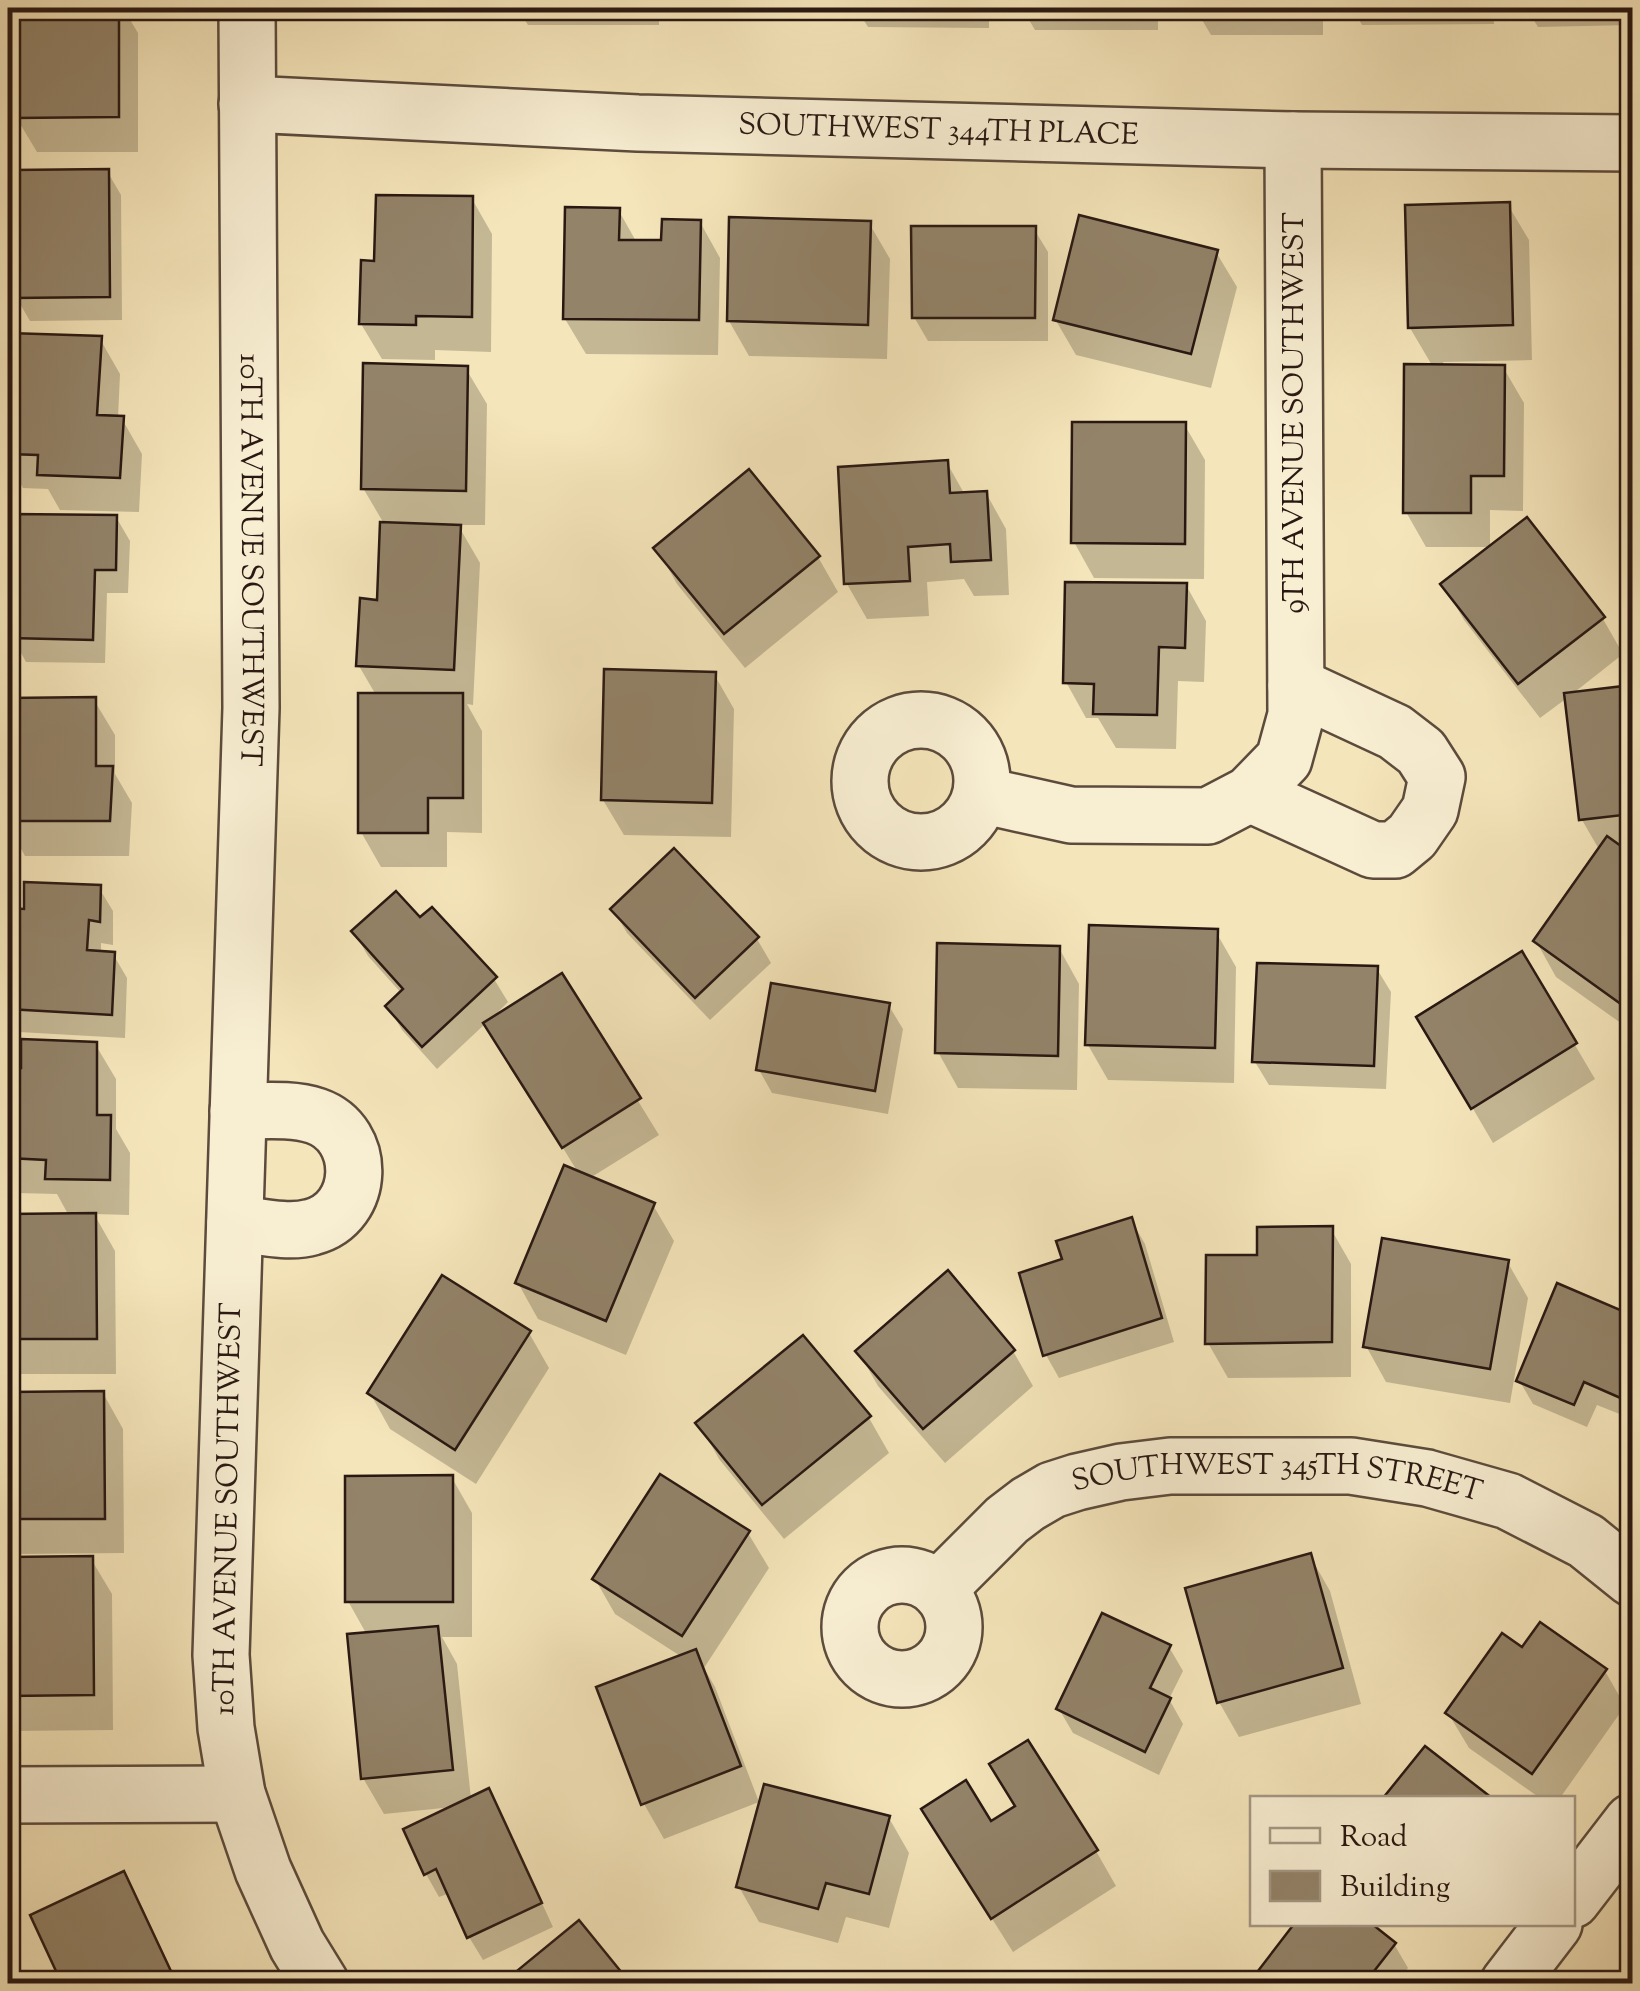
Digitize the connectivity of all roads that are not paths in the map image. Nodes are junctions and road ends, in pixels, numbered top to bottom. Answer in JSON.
{"nodes":[{"id":1,"x":248,"y":8,"type":"edge"},
{"id":2,"x":248,"y":104,"type":"junction"},
{"id":3,"x":1293,"y":140,"type":"junction"},
{"id":4,"x":1632,"y":143,"type":"edge"},
{"id":5,"x":1296,"y":686,"type":"junction"},
{"id":6,"x":1250,"y":794,"type":"junction"},
{"id":7,"x":981,"y":795,"type":"dead end"},
{"id":8,"x":238,"y":1111,"type":"junction"},
{"id":9,"x":234,"y":1223,"type":"junction"},
{"id":10,"x":1632,"y":1578,"type":"edge"},
{"id":11,"x":938,"y":1589,"type":"dead end"},
{"id":12,"x":237,"y":1794,"type":"junction"},
{"id":13,"x":8,"y":1795,"type":"edge"},
{"id":14,"x":1632,"y":1822,"type":"edge"},
{"id":15,"x":1575,"y":1896,"type":"edge"},
{"id":16,"x":1552,"y":1926,"type":"edge"},
{"id":17,"x":321,"y":1984,"type":"edge"},
{"id":18,"x":1508,"y":1984,"type":"edge"}],
"edges":[{"from":1,"to":2,"type":"street","name":"10TH AVENUE SOUTHWEST"},
{"from":2,"to":3,"type":"street","name":"SOUTHWEST 344TH PLACE"},
{"from":2,"to":8,"type":"street","name":"10TH AVENUE SOUTHWEST"},
{"from":3,"to":4,"type":"street","name":"SOUTHWEST 344TH PLACE"},
{"from":3,"to":5,"type":"street","name":"9TH AVENUE SOUTHWEST"},
{"from":5,"to":6,"type":"street","name":"9TH AVENUE SOUTHWEST"},
{"from":5,"to":6,"type":"street"},
{"from":6,"to":7,"type":"street","name":"9TH AVENUE SOUTHWEST"},
{"from":8,"to":9,"type":"street","name":"10TH AVENUE SOUTHWEST"},
{"from":8,"to":9,"type":"street"},
{"from":9,"to":12,"type":"street","name":"10TH AVENUE SOUTHWEST"},
{"from":10,"to":11,"type":"street","name":"SOUTHWEST 345TH STREET"},
{"from":12,"to":13,"type":"street"},
{"from":12,"to":17,"type":"street","name":"10TH AVENUE SOUTHWEST"},
{"from":14,"to":15,"type":"street"},
{"from":16,"to":18,"type":"street"}]}
